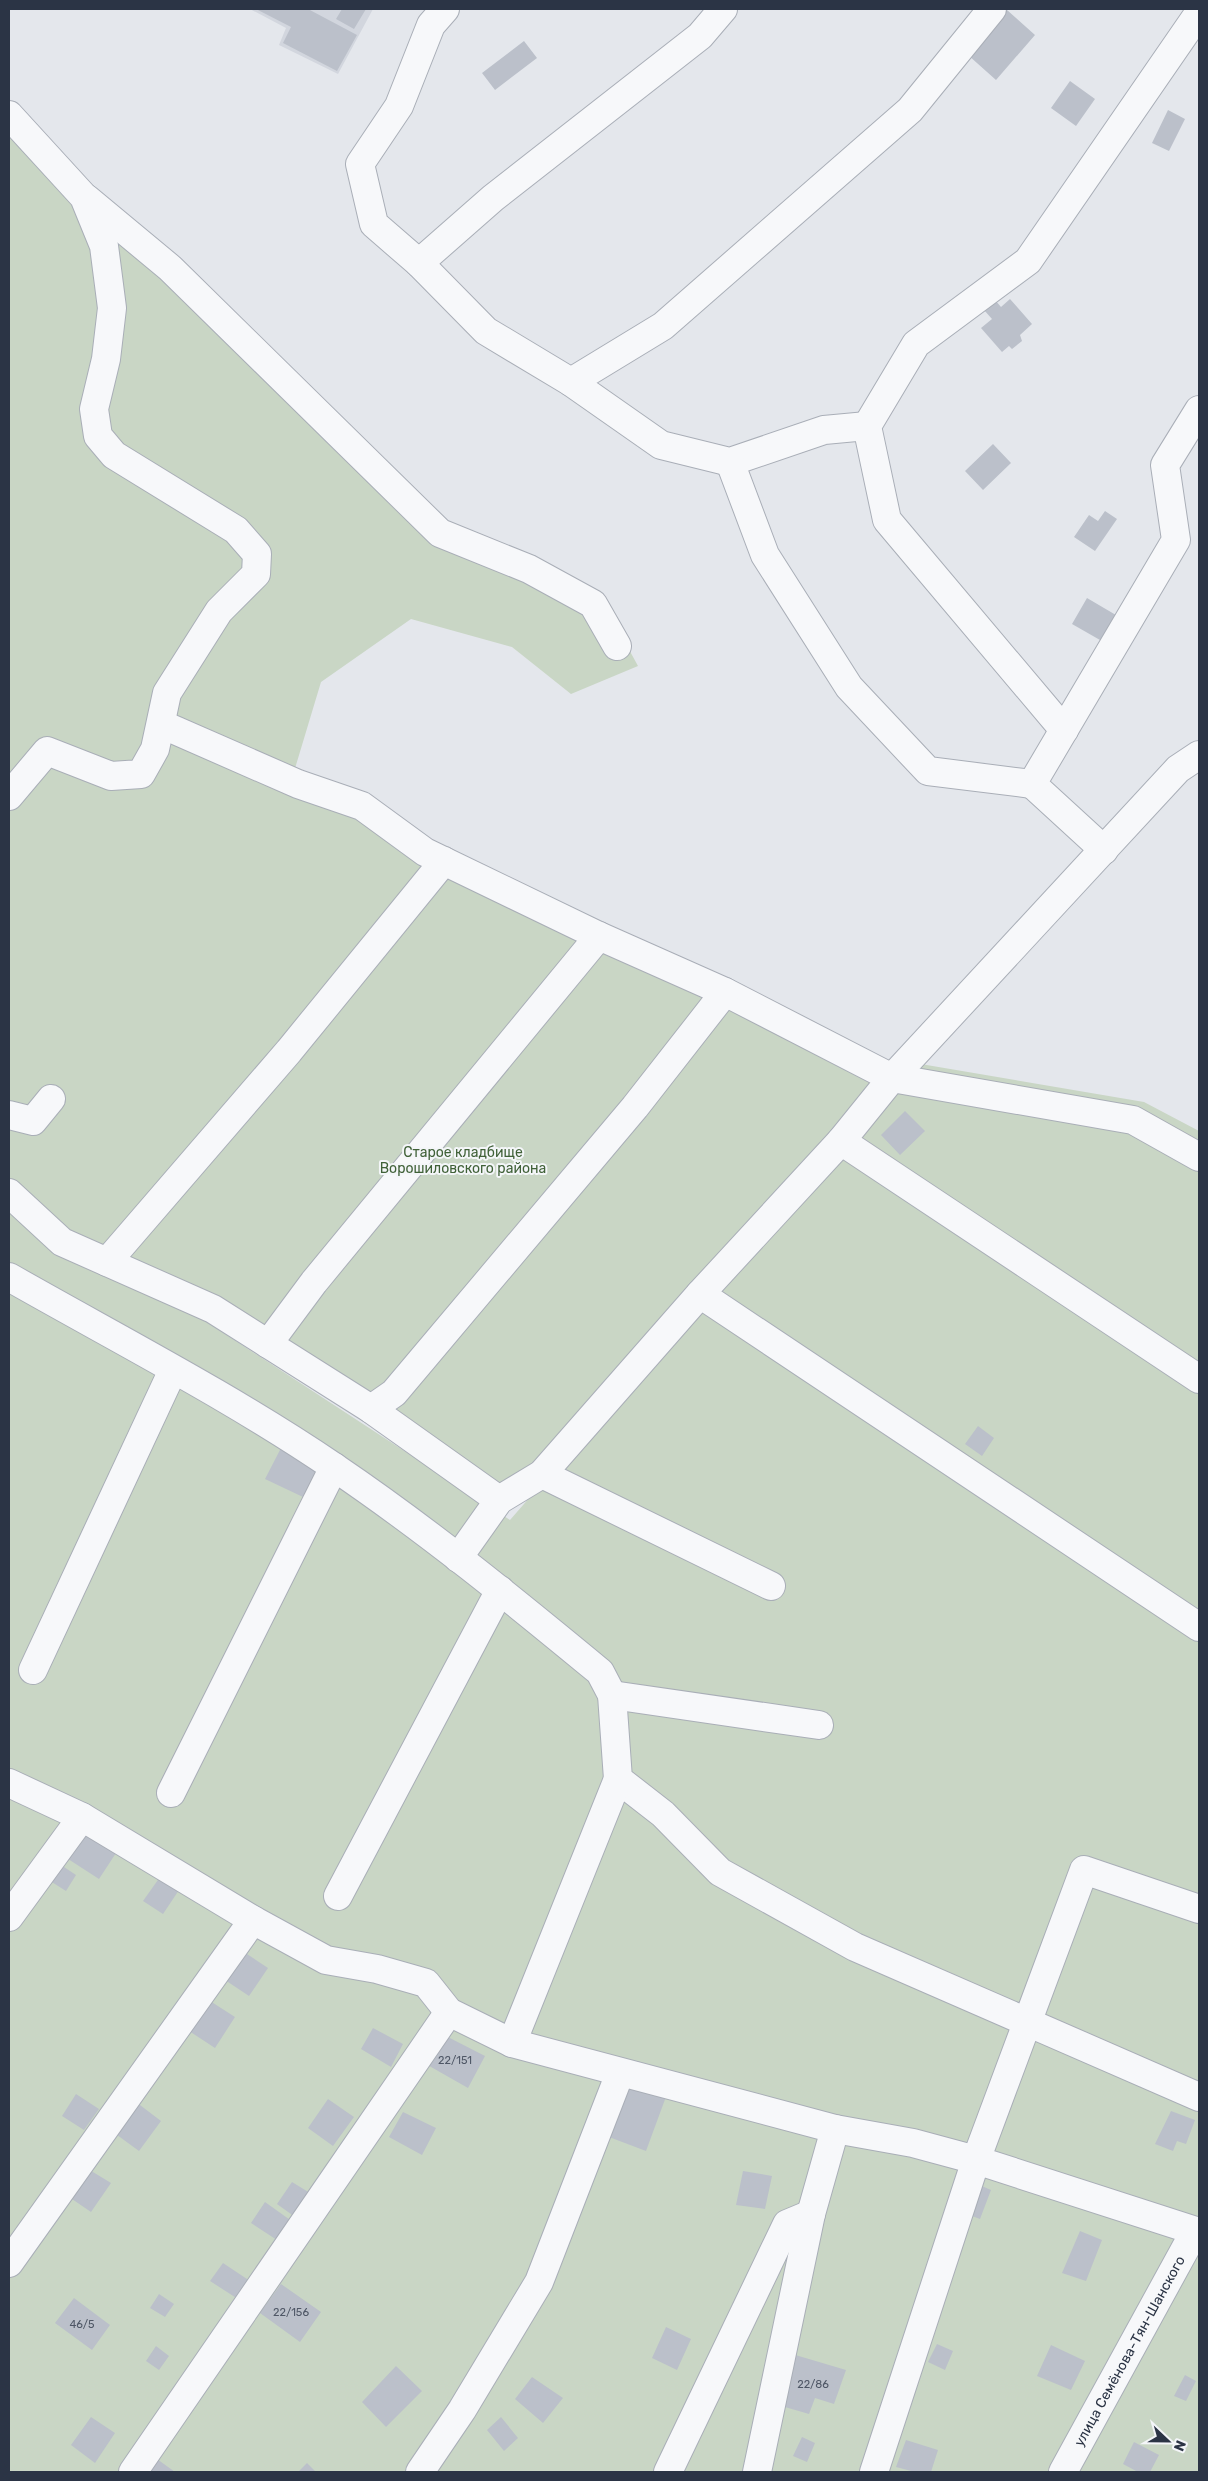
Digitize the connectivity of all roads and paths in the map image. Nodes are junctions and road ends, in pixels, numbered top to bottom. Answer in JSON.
{"nodes":[{"id":1,"x":445,"y":9,"type":"edge"},
{"id":2,"x":723,"y":9,"type":"edge"},
{"id":3,"x":992,"y":9,"type":"edge"},
{"id":4,"x":1199,"y":13,"type":"edge"},
{"id":5,"x":9,"y":115,"type":"edge"},
{"id":6,"x":84,"y":197,"type":"junction"},
{"id":7,"x":419,"y":263,"type":"junction"},
{"id":8,"x":571,"y":382,"type":"junction"},
{"id":9,"x":1199,"y":410,"type":"edge"},
{"id":10,"x":867,"y":426,"type":"junction"},
{"id":11,"x":730,"y":462,"type":"junction"},
{"id":12,"x":617,"y":646,"type":"dead end"},
{"id":13,"x":160,"y":724,"type":"junction"},
{"id":14,"x":1064,"y":730,"type":"junction"},
{"id":15,"x":1199,"y":755,"type":"edge"},
{"id":16,"x":1032,"y":784,"type":"junction"},
{"id":17,"x":9,"y":796,"type":"edge"},
{"id":18,"x":1104,"y":850,"type":"junction"},
{"id":19,"x":444,"y":862,"type":"junction"},
{"id":20,"x":599,"y":936,"type":"junction"},
{"id":21,"x":725,"y":992,"type":"junction"},
{"id":22,"x":892,"y":1078,"type":"junction"},
{"id":23,"x":51,"y":1099,"type":"dead end"},
{"id":24,"x":9,"y":1115,"type":"edge"},
{"id":25,"x":841,"y":1142,"type":"junction"},
{"id":26,"x":1199,"y":1157,"type":"edge"},
{"id":27,"x":9,"y":1193,"type":"edge"},
{"id":28,"x":107,"y":1262,"type":"junction"},
{"id":29,"x":9,"y":1277,"type":"edge"},
{"id":30,"x":700,"y":1294,"type":"junction"},
{"id":31,"x":268,"y":1344,"type":"junction"},
{"id":32,"x":173,"y":1370,"type":"junction"},
{"id":33,"x":1199,"y":1379,"type":"edge"},
{"id":34,"x":371,"y":1409,"type":"junction"},
{"id":35,"x":334,"y":1467,"type":"junction"},
{"id":36,"x":542,"y":1474,"type":"junction"},
{"id":37,"x":499,"y":1500,"type":"junction"},
{"id":38,"x":458,"y":1558,"type":"junction"},
{"id":39,"x":772,"y":1586,"type":"dead end"},
{"id":40,"x":500,"y":1590,"type":"junction"},
{"id":41,"x":1199,"y":1627,"type":"edge"},
{"id":42,"x":33,"y":1670,"type":"dead end"},
{"id":43,"x":612,"y":1695,"type":"junction"},
{"id":44,"x":818,"y":1725,"type":"dead end"},
{"id":45,"x":618,"y":1779,"type":"junction"},
{"id":46,"x":9,"y":1783,"type":"edge"},
{"id":47,"x":170,"y":1792,"type":"dead end"},
{"id":48,"x":82,"y":1816,"type":"junction"},
{"id":49,"x":338,"y":1896,"type":"dead end"},
{"id":50,"x":1199,"y":1909,"type":"edge"},
{"id":51,"x":9,"y":1917,"type":"edge"},
{"id":52,"x":253,"y":1920,"type":"junction"},
{"id":53,"x":449,"y":2012,"type":"junction"},
{"id":54,"x":1028,"y":2023,"type":"junction"},
{"id":55,"x":512,"y":2043,"type":"junction"},
{"id":56,"x":620,"y":2073,"type":"junction"},
{"id":57,"x":1199,"y":2097,"type":"edge"},
{"id":58,"x":835,"y":2129,"type":"junction"},
{"id":59,"x":976,"y":2160,"type":"junction"},
{"id":60,"x":811,"y":2214,"type":"junction"},
{"id":61,"x":1197,"y":2232,"type":"edge"},
{"id":62,"x":9,"y":2264,"type":"edge"},
{"id":63,"x":133,"y":2472,"type":"edge"},
{"id":64,"x":420,"y":2472,"type":"edge"},
{"id":65,"x":668,"y":2472,"type":"edge"},
{"id":66,"x":757,"y":2472,"type":"edge"},
{"id":67,"x":874,"y":2472,"type":"edge"},
{"id":68,"x":1063,"y":2472,"type":"edge"}],
"edges":[{"from":1,"to":7,"type":"street"},
{"from":2,"to":7,"type":"street"},
{"from":3,"to":8,"type":"street"},
{"from":4,"to":10,"type":"street"},
{"from":5,"to":6,"type":"street"},
{"from":6,"to":12,"type":"street"},
{"from":6,"to":13,"type":"street"},
{"from":7,"to":8,"type":"street"},
{"from":8,"to":11,"type":"street"},
{"from":9,"to":14,"type":"street"},
{"from":10,"to":11,"type":"street"},
{"from":10,"to":14,"type":"street"},
{"from":11,"to":16,"type":"street"},
{"from":13,"to":17,"type":"street"},
{"from":13,"to":19,"type":"street"},
{"from":14,"to":16,"type":"street"},
{"from":15,"to":18,"type":"street"},
{"from":16,"to":18,"type":"street"},
{"from":18,"to":22,"type":"street"},
{"from":19,"to":20,"type":"street"},
{"from":19,"to":28,"type":"street"},
{"from":20,"to":21,"type":"street"},
{"from":20,"to":31,"type":"street"},
{"from":21,"to":22,"type":"street"},
{"from":21,"to":34,"type":"street"},
{"from":22,"to":25,"type":"street"},
{"from":22,"to":26,"type":"street"},
{"from":23,"to":24,"type":"street"},
{"from":25,"to":30,"type":"street"},
{"from":25,"to":33,"type":"street"},
{"from":27,"to":28,"type":"street"},
{"from":28,"to":31,"type":"street"},
{"from":29,"to":32,"type":"street"},
{"from":30,"to":36,"type":"street"},
{"from":30,"to":41,"type":"street"},
{"from":31,"to":34,"type":"street"},
{"from":32,"to":35,"type":"street"},
{"from":32,"to":42,"type":"street"},
{"from":34,"to":37,"type":"street"},
{"from":35,"to":38,"type":"street"},
{"from":35,"to":47,"type":"street"},
{"from":36,"to":37,"type":"street"},
{"from":36,"to":39,"type":"street"},
{"from":37,"to":38,"type":"street"},
{"from":38,"to":40,"type":"street"},
{"from":40,"to":43,"type":"street"},
{"from":40,"to":49,"type":"street"},
{"from":43,"to":44,"type":"street"},
{"from":43,"to":45,"type":"street"},
{"from":45,"to":54,"type":"street"},
{"from":45,"to":55,"type":"street"},
{"from":46,"to":48,"type":"street"},
{"from":48,"to":51,"type":"street"},
{"from":48,"to":52,"type":"street"},
{"from":50,"to":54,"type":"street"},
{"from":52,"to":53,"type":"street"},
{"from":52,"to":62,"type":"street"},
{"from":53,"to":55,"type":"street"},
{"from":53,"to":63,"type":"street"},
{"from":54,"to":57,"type":"street"},
{"from":54,"to":59,"type":"street"},
{"from":55,"to":56,"type":"street"},
{"from":56,"to":58,"type":"street"},
{"from":56,"to":64,"type":"street"},
{"from":58,"to":59,"type":"street"},
{"from":58,"to":60,"type":"street"},
{"from":59,"to":61,"type":"street"},
{"from":59,"to":67,"type":"street"},
{"from":60,"to":65,"type":"street"},
{"from":60,"to":66,"type":"street"},
{"from":61,"to":68,"type":"street","name":"улица Семёнова-Тян-Шанского"}]}
